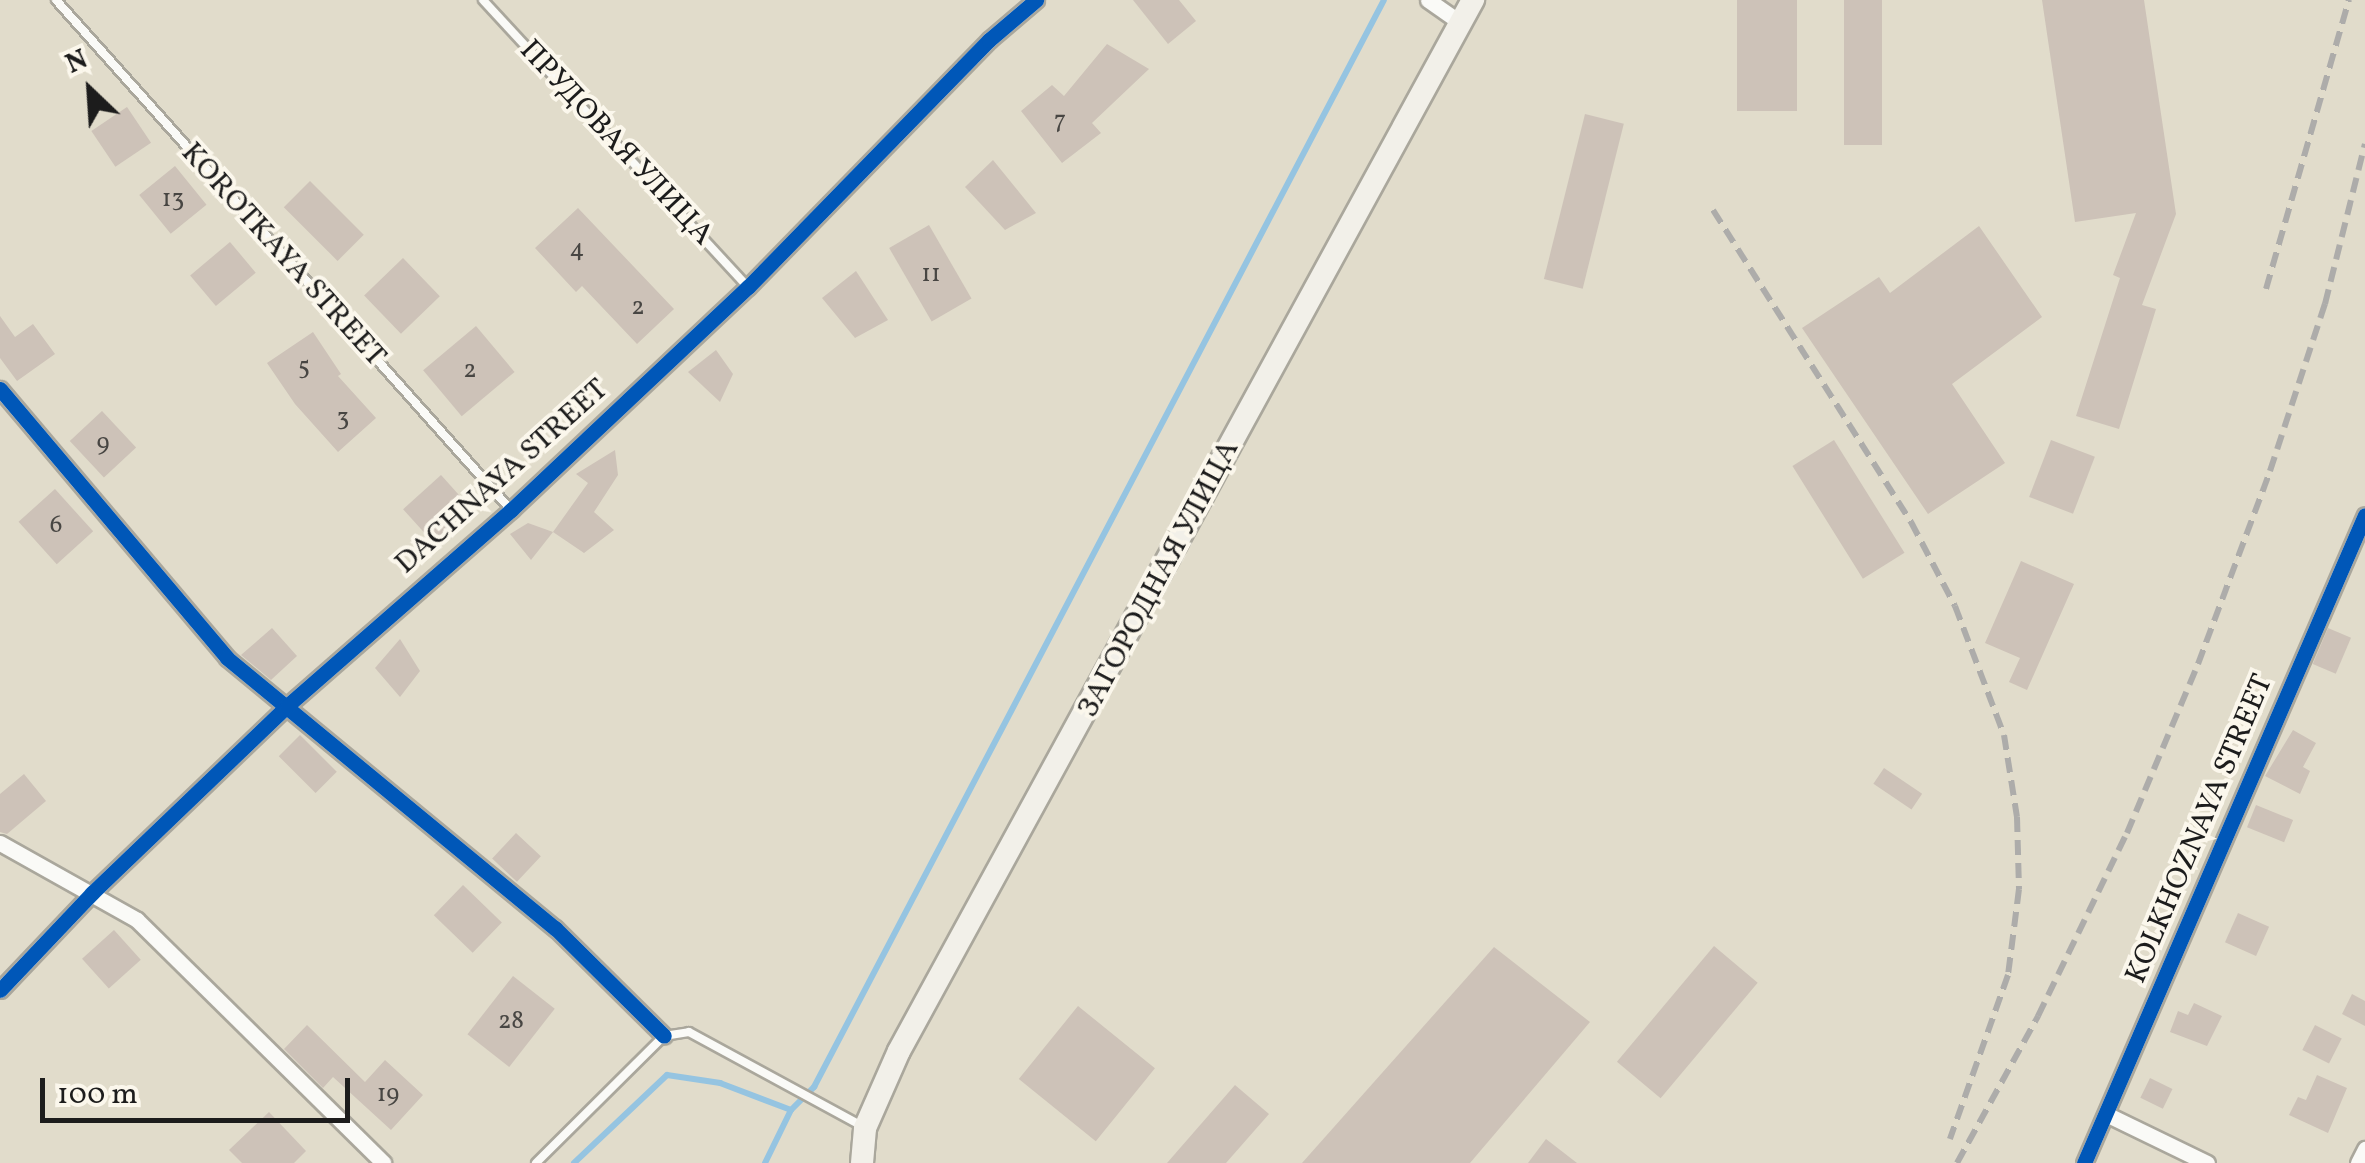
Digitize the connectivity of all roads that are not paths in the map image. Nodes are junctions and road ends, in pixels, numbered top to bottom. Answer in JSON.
{"nodes":[{"id":1,"x":56,"y":0,"type":"edge"},
{"id":2,"x":483,"y":0,"type":"edge"},
{"id":3,"x":1036,"y":0,"type":"edge"},
{"id":4,"x":1428,"y":0,"type":"edge"},
{"id":5,"x":1473,"y":0,"type":"edge"},
{"id":6,"x":1460,"y":22,"type":"junction"},
{"id":7,"x":748,"y":287,"type":"junction"},
{"id":8,"x":0,"y":389,"type":"edge"},
{"id":9,"x":511,"y":510,"type":"junction"},
{"id":10,"x":2365,"y":514,"type":"edge"},
{"id":11,"x":287,"y":706,"type":"junction"},
{"id":12,"x":0,"y":843,"type":"edge"},
{"id":13,"x":92,"y":893,"type":"junction"},
{"id":14,"x":0,"y":990,"type":"edge"},
{"id":15,"x":664,"y":1036,"type":"junction"},
{"id":16,"x":2108,"y":1115,"type":"junction"},
{"id":17,"x":865,"y":1128,"type":"junction"},
{"id":18,"x":2365,"y":1149,"type":"edge"},
{"id":19,"x":383,"y":1163,"type":"edge"},
{"id":20,"x":536,"y":1163,"type":"edge"},
{"id":21,"x":862,"y":1163,"type":"edge"},
{"id":22,"x":2084,"y":1163,"type":"edge"},
{"id":23,"x":2207,"y":1163,"type":"edge"},
{"id":24,"x":2358,"y":1163,"type":"edge"}],
"edges":[{"from":1,"to":9,"type":"lane","name":"KOROTKAYA STREET"},
{"from":2,"to":7,"type":"lane","name":"ПРУДОВАЯ УЛИЦА"},
{"from":3,"to":7,"type":"street","name":"DACHNAYA STREET"},
{"from":4,"to":6,"type":"street"},
{"from":5,"to":6,"type":"main road","name":"ЗАГОРОДНАЯ УЛИЦА"},
{"from":6,"to":17,"type":"main road","name":"ЗАГОРОДНАЯ УЛИЦА"},
{"from":7,"to":9,"type":"street","name":"DACHNAYA STREET"},
{"from":8,"to":11,"type":"street"},
{"from":9,"to":11,"type":"street","name":"DACHNAYA STREET"},
{"from":10,"to":16,"type":"street","name":"KOLKHOZNAYA STREET"},
{"from":11,"to":13,"type":"street","name":"DACHNAYA STREET"},
{"from":11,"to":15,"type":"street"},
{"from":12,"to":13,"type":"street"},
{"from":13,"to":14,"type":"street","name":"DACHNAYA STREET"},
{"from":13,"to":19,"type":"street"},
{"from":15,"to":17,"type":"lane"},
{"from":15,"to":20,"type":"lane"},
{"from":16,"to":22,"type":"street","name":"KOLKHOZNAYA STREET"},
{"from":16,"to":23,"type":"street"},
{"from":17,"to":21,"type":"main road","name":"ЗАГОРОДНАЯ УЛИЦА"},
{"from":18,"to":24,"type":"street"}]}
